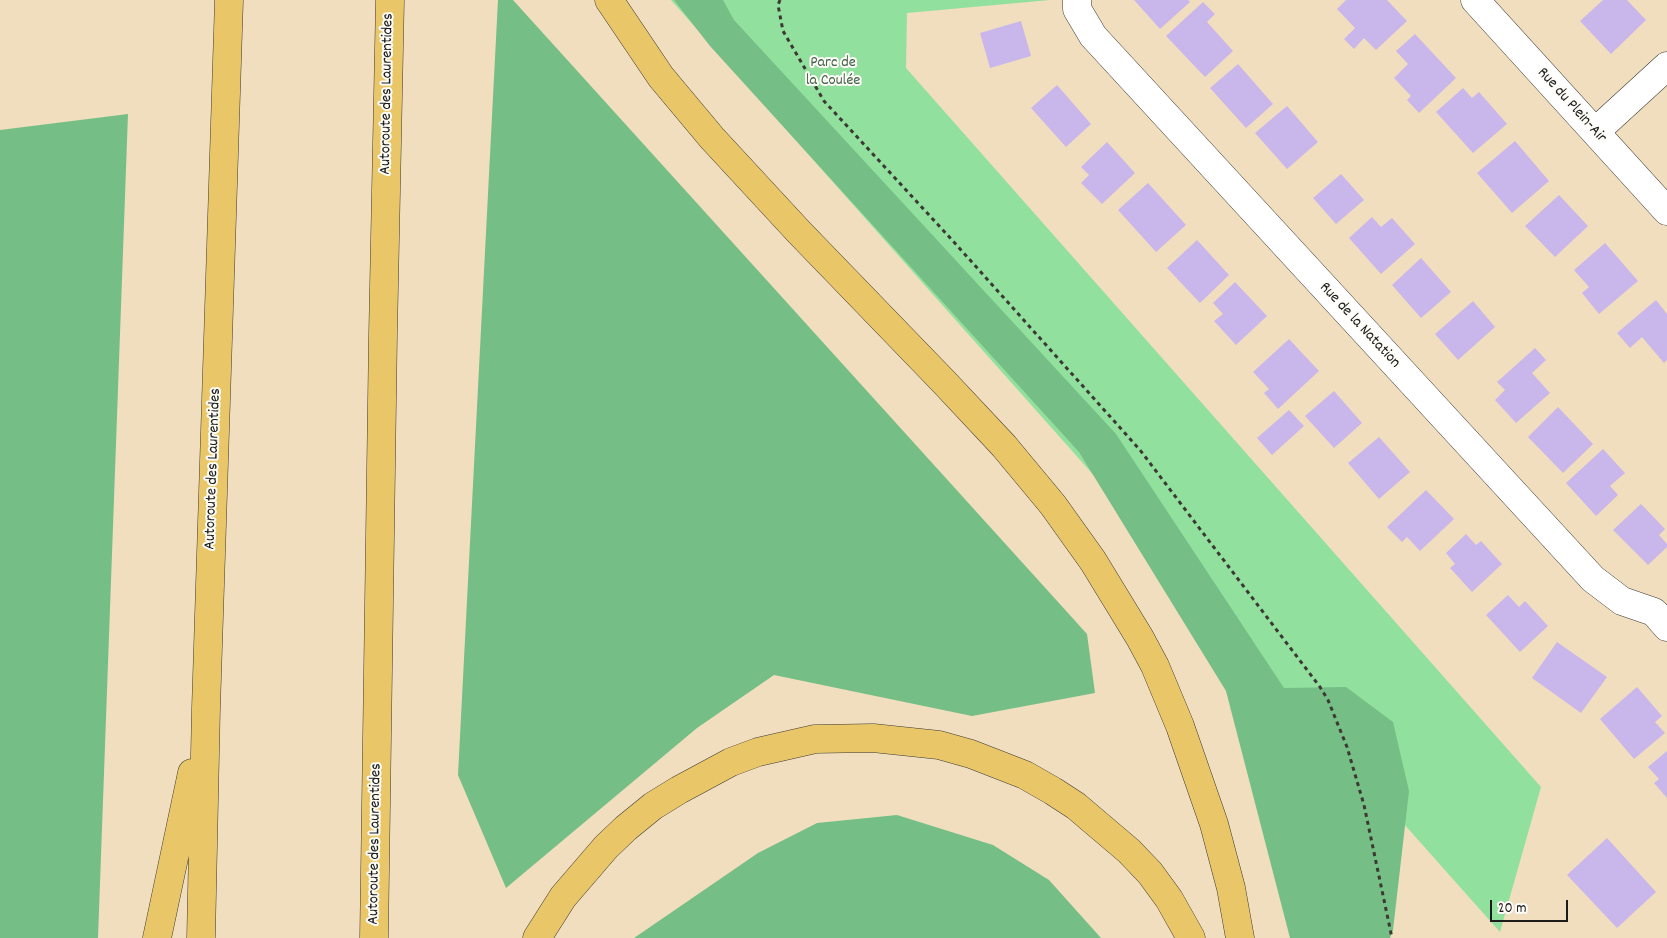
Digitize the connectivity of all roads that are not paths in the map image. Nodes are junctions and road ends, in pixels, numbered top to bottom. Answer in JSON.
{"nodes":[{"id":1,"x":229,"y":0,"type":"edge"},
{"id":2,"x":390,"y":0,"type":"edge"},
{"id":3,"x":609,"y":0,"type":"edge"},
{"id":4,"x":1077,"y":0,"type":"edge"},
{"id":5,"x":1475,"y":0,"type":"edge"},
{"id":6,"x":1667,"y":66,"type":"edge"},
{"id":7,"x":1595,"y":132,"type":"junction"},
{"id":8,"x":1667,"y":211,"type":"edge"},
{"id":9,"x":1663,"y":613,"type":"edge"},
{"id":10,"x":206,"y":708,"type":"junction"},
{"id":11,"x":157,"y":938,"type":"edge"},
{"id":12,"x":201,"y":938,"type":"edge"},
{"id":13,"x":374,"y":938,"type":"edge"},
{"id":14,"x":537,"y":938,"type":"edge"},
{"id":15,"x":1190,"y":938,"type":"edge"},
{"id":16,"x":1240,"y":938,"type":"edge"}],
"edges":[{"from":1,"to":10,"type":"highway","name":"Autoroute des Laurentides"},
{"from":2,"to":13,"type":"highway","name":"Autoroute des Laurentides"},
{"from":3,"to":16,"type":"highway"},
{"from":4,"to":9,"type":"street","name":"Rue de la Natation"},
{"from":5,"to":7,"type":"street","name":"Rue du Plein-Air"},
{"from":6,"to":7,"type":"street"},
{"from":7,"to":8,"type":"street","name":"Rue du Plein-Air"},
{"from":10,"to":11,"type":"highway"},
{"from":10,"to":12,"type":"highway","name":"Autoroute des Laurentides"},
{"from":14,"to":15,"type":"highway"}]}
